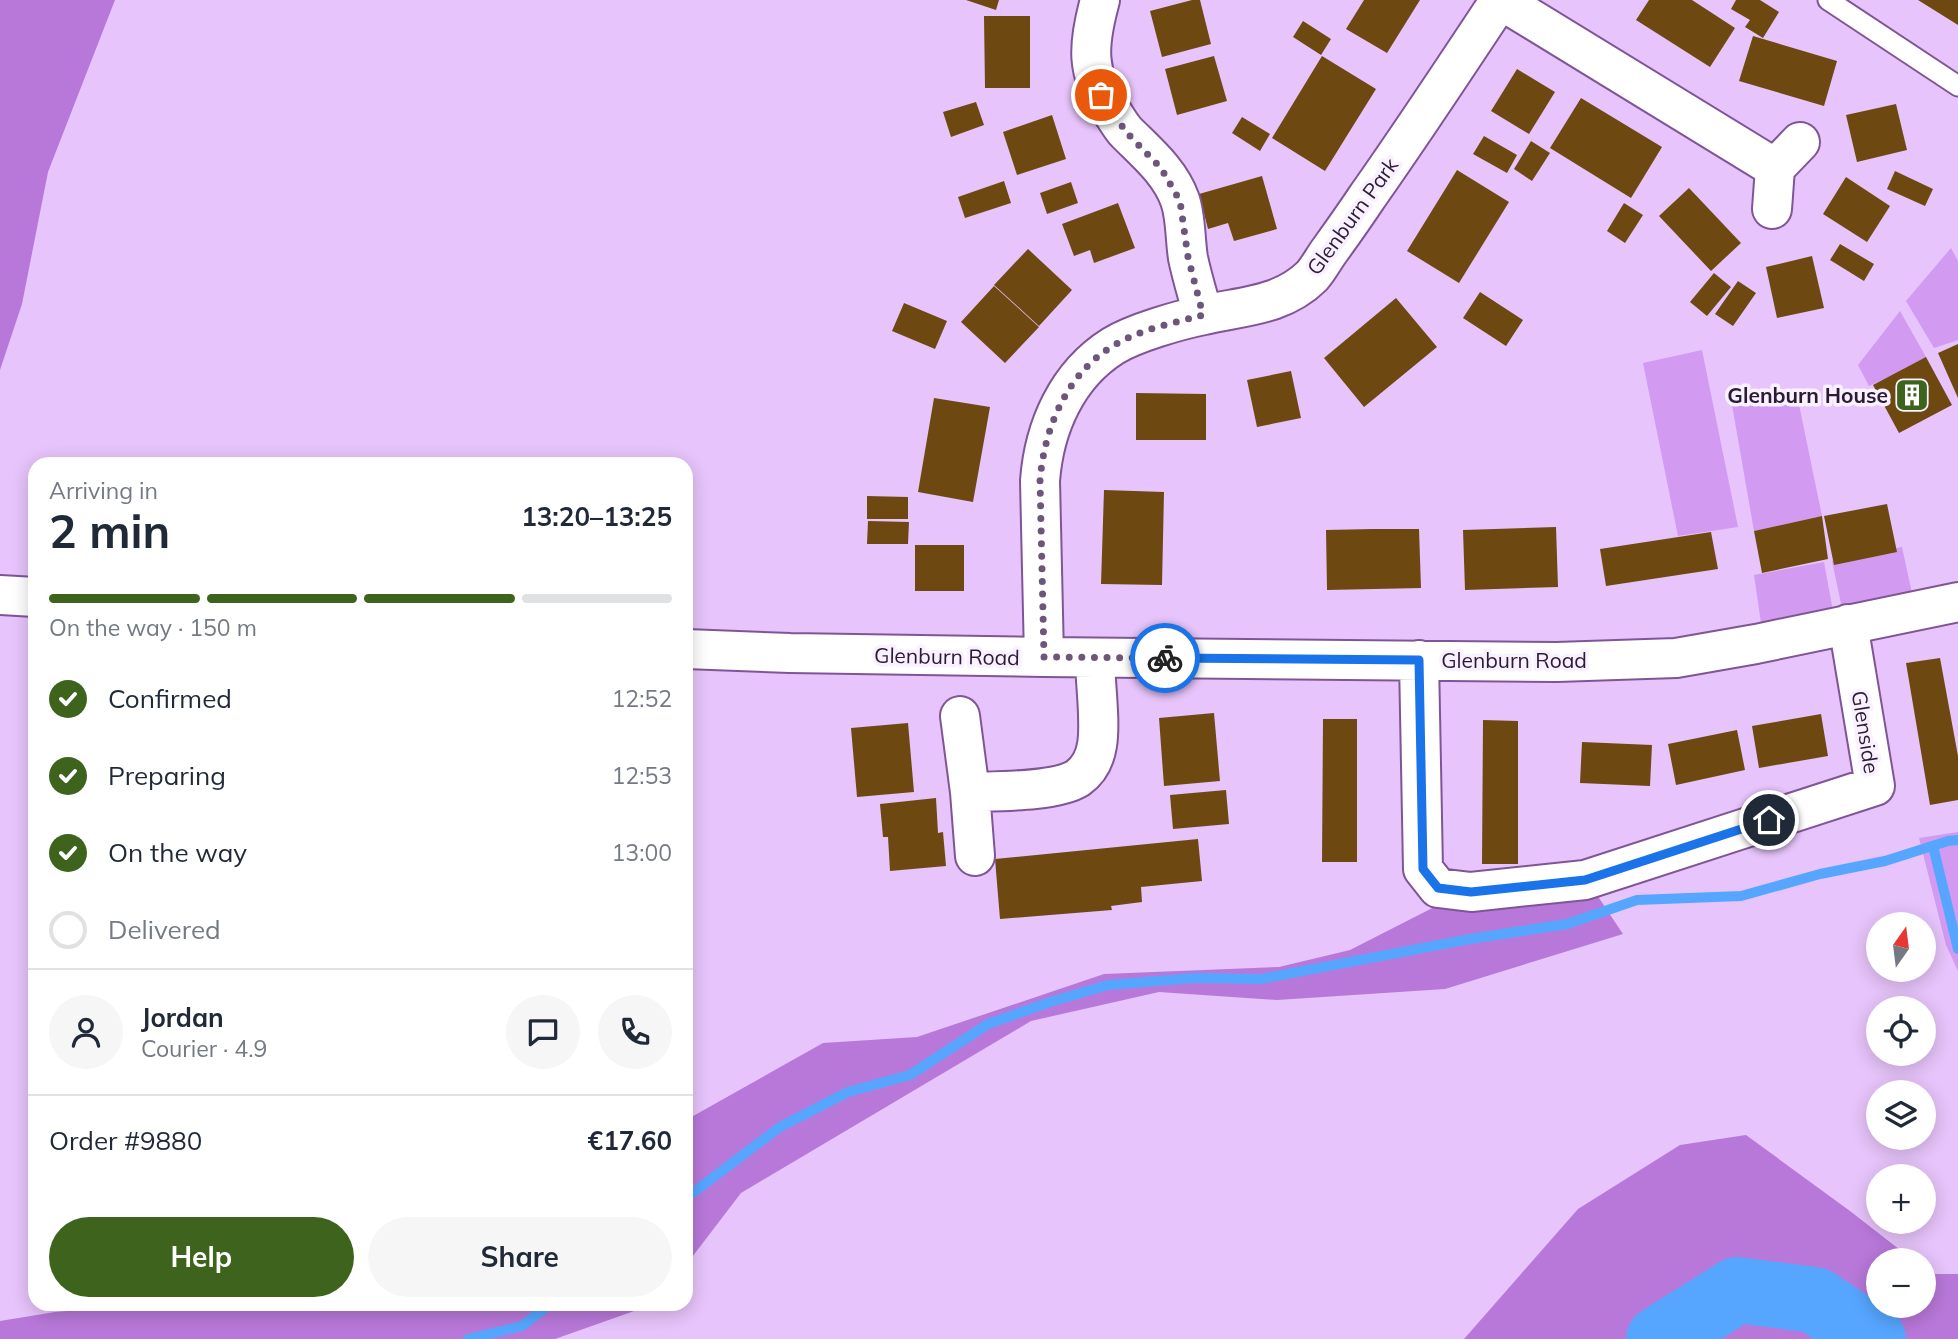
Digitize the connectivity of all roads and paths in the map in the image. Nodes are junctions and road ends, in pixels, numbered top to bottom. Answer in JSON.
{"nodes":[{"id":1,"x":1100,"y":0,"type":"edge"},
{"id":2,"x":1828,"y":0,"type":"edge"},
{"id":3,"x":1497,"y":3,"type":"edge"},
{"id":4,"x":1958,"y":86,"type":"edge"},
{"id":5,"x":1772,"y":209,"type":"dead end"},
{"id":6,"x":1203,"y":315,"type":"junction"},
{"id":7,"x":0,"y":595,"type":"edge"},
{"id":8,"x":28,"y":597,"type":"edge"},
{"id":9,"x":1958,"y":602,"type":"edge"},
{"id":10,"x":1848,"y":624,"type":"junction"},
{"id":11,"x":693,"y":649,"type":"edge"},
{"id":12,"x":1044,"y":657,"type":"junction"},
{"id":13,"x":1095,"y":658,"type":"junction"},
{"id":14,"x":1419,"y":660,"type":"junction"},
{"id":15,"x":960,"y":716,"type":"dead end"},
{"id":16,"x":970,"y":792,"type":"junction"},
{"id":17,"x":975,"y":856,"type":"dead end"}],
"edges":[{"from":1,"to":6,"type":"street"},
{"from":2,"to":4,"type":"lane"},
{"from":3,"to":5,"type":"street","name":"Glenburn Park"},
{"from":3,"to":6,"type":"street","name":"Glenburn Park"},
{"from":6,"to":12,"type":"street","name":"Glenburn Park"},
{"from":7,"to":8,"type":"street"},
{"from":9,"to":10,"type":"street","name":"Glenburn Road"},
{"from":10,"to":14,"type":"street","name":"Glenburn Road"},
{"from":10,"to":14,"type":"street","name":"Glenside"},
{"from":11,"to":12,"type":"street","name":"Glenburn Road"},
{"from":12,"to":13,"type":"street","name":"Glenburn Road"},
{"from":13,"to":14,"type":"street","name":"Glenburn Road"},
{"from":13,"to":16,"type":"street"},
{"from":15,"to":16,"type":"street"},
{"from":16,"to":17,"type":"street"}]}
